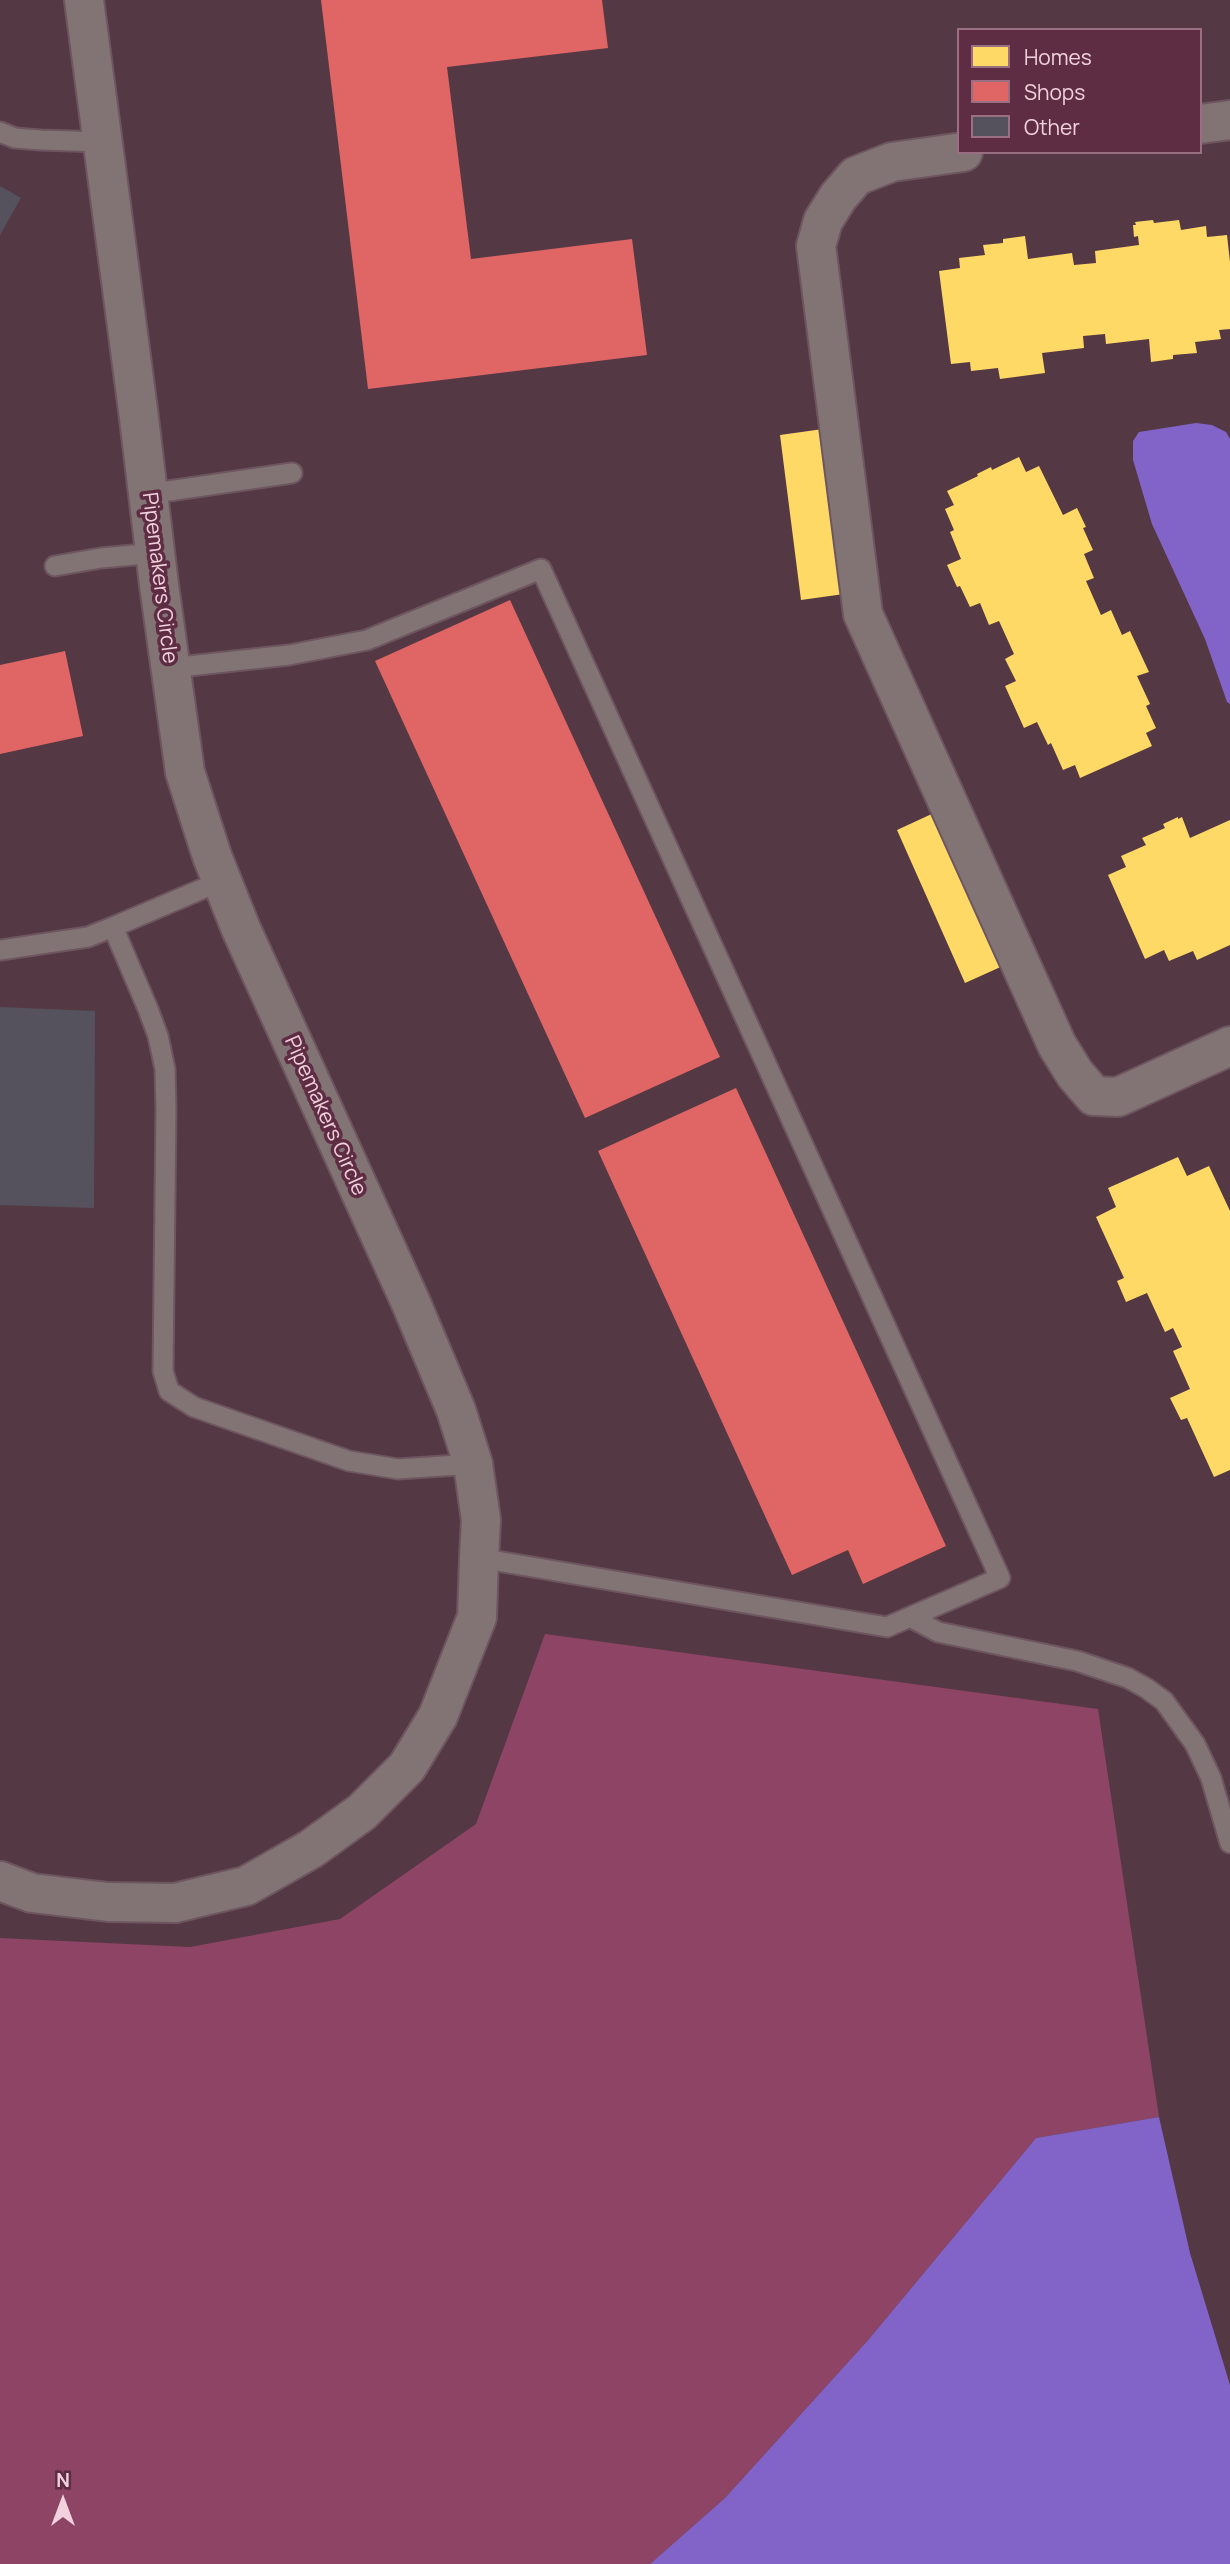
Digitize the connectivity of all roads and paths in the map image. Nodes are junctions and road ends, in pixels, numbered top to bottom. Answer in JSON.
{"nodes":[{"id":1,"x":84,"y":0,"type":"edge"},
{"id":2,"x":1230,"y":120,"type":"edge"},
{"id":3,"x":1202,"y":124,"type":"edge"},
{"id":4,"x":0,"y":132,"type":"edge"},
{"id":5,"x":102,"y":142,"type":"junction"},
{"id":6,"x":957,"y":153,"type":"edge"},
{"id":7,"x":292,"y":473,"type":"dead end"},
{"id":8,"x":148,"y":494,"type":"junction"},
{"id":9,"x":155,"y":553,"type":"junction"},
{"id":10,"x":54,"y":566,"type":"dead end"},
{"id":11,"x":170,"y":668,"type":"junction"},
{"id":12,"x":221,"y":881,"type":"junction"},
{"id":13,"x":113,"y":927,"type":"junction"},
{"id":14,"x":0,"y":950,"type":"edge"},
{"id":15,"x":1230,"y":1046,"type":"edge"},
{"id":16,"x":473,"y":1464,"type":"junction"},
{"id":17,"x":479,"y":1558,"type":"junction"},
{"id":18,"x":910,"y":1617,"type":"junction"},
{"id":19,"x":1230,"y":1843,"type":"edge"},
{"id":20,"x":0,"y":1881,"type":"edge"}],
"edges":[{"from":1,"to":5,"type":"street","name":"Pipemakers Circle"},
{"from":2,"to":3,"type":"street"},
{"from":4,"to":5,"type":"lane"},
{"from":5,"to":8,"type":"street","name":"Pipemakers Circle"},
{"from":6,"to":15,"type":"street"},
{"from":7,"to":8,"type":"lane"},
{"from":8,"to":9,"type":"street","name":"Pipemakers Circle"},
{"from":9,"to":10,"type":"lane"},
{"from":9,"to":11,"type":"street","name":"Pipemakers Circle"},
{"from":11,"to":12,"type":"street","name":"Pipemakers Circle"},
{"from":11,"to":18,"type":"lane"},
{"from":12,"to":13,"type":"lane"},
{"from":12,"to":16,"type":"street","name":"Pipemakers Circle"},
{"from":13,"to":14,"type":"lane"},
{"from":13,"to":16,"type":"lane"},
{"from":16,"to":17,"type":"street","name":"Pipemakers Circle"},
{"from":17,"to":18,"type":"lane"},
{"from":17,"to":20,"type":"street","name":"Pipemakers Circle"},
{"from":18,"to":19,"type":"lane"}]}
